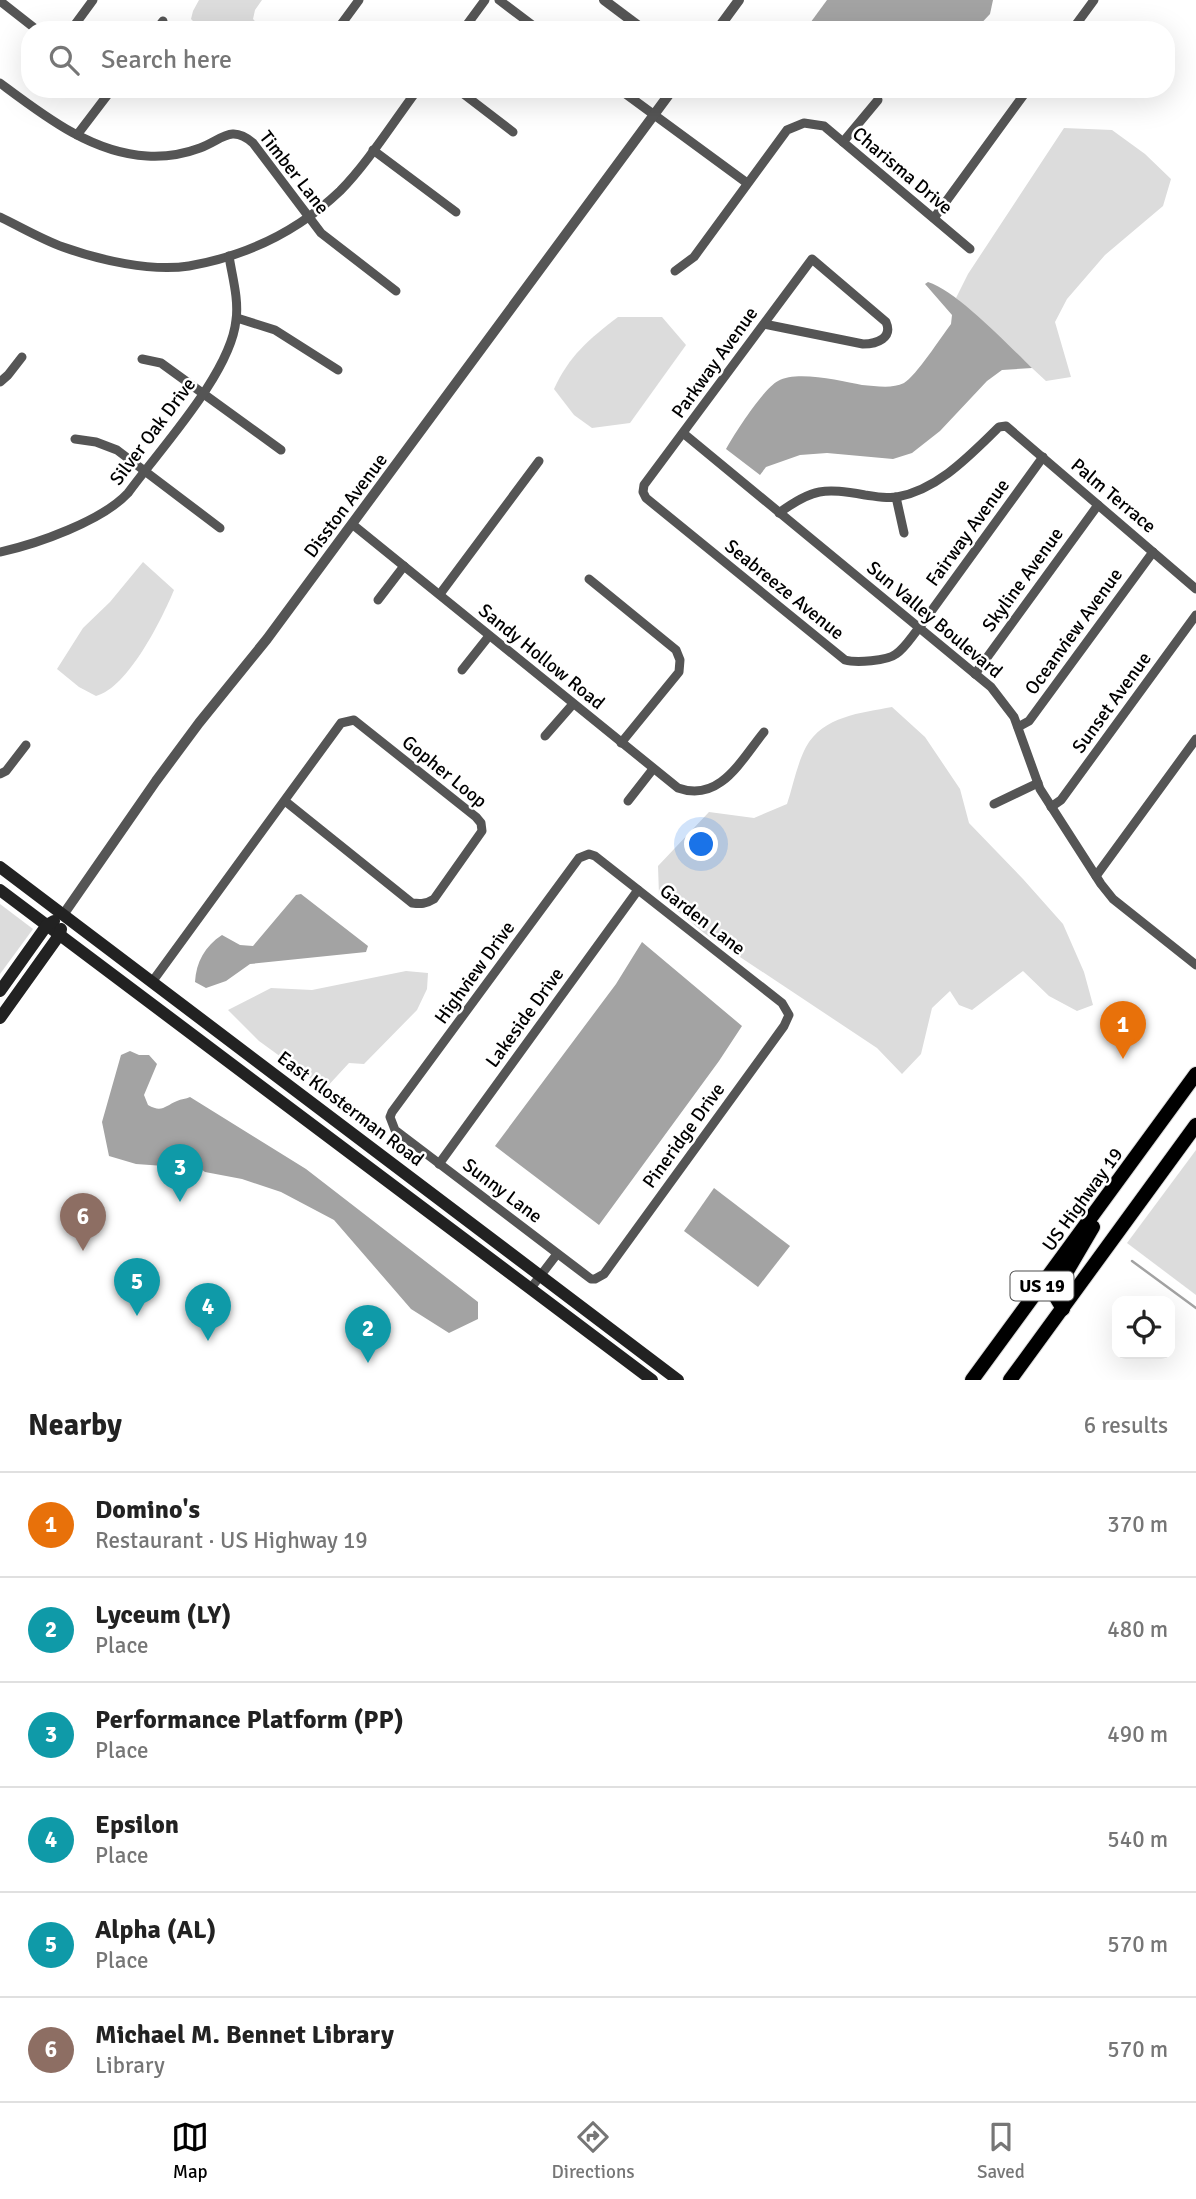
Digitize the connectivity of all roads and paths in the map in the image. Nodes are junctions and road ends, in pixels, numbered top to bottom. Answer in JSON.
{"nodes":[{"id":1,"x":93,"y":0,"type":"edge"},
{"id":2,"x":359,"y":0,"type":"edge"},
{"id":3,"x":485,"y":0,"type":"edge"},
{"id":4,"x":499,"y":0,"type":"edge"},
{"id":5,"x":604,"y":0,"type":"edge"},
{"id":6,"x":738,"y":0,"type":"edge"},
{"id":7,"x":1094,"y":0,"type":"edge"},
{"id":8,"x":0,"y":1,"type":"edge"},
{"id":9,"x":26,"y":21,"type":"edge"},
{"id":10,"x":78,"y":21,"type":"edge"},
{"id":11,"x":344,"y":21,"type":"edge"},
{"id":12,"x":470,"y":21,"type":"edge"},
{"id":13,"x":527,"y":21,"type":"edge"},
{"id":14,"x":632,"y":21,"type":"edge"},
{"id":15,"x":723,"y":21,"type":"edge"},
{"id":16,"x":1079,"y":21,"type":"edge"},
{"id":17,"x":0,"y":83,"type":"edge"},
{"id":18,"x":104,"y":98,"type":"edge"},
{"id":19,"x":411,"y":98,"type":"edge"},
{"id":20,"x":469,"y":98,"type":"edge"},
{"id":21,"x":631,"y":98,"type":"edge"},
{"id":22,"x":666,"y":98,"type":"edge"},
{"id":23,"x":1021,"y":98,"type":"edge"},
{"id":24,"x":878,"y":100,"type":"dead end"},
{"id":25,"x":654,"y":115,"type":"junction"},
{"id":26,"x":513,"y":132,"type":"dead end"},
{"id":27,"x":77,"y":135,"type":"junction"},
{"id":28,"x":843,"y":142,"type":"junction"},
{"id":29,"x":373,"y":150,"type":"junction"},
{"id":30,"x":747,"y":183,"type":"junction"},
{"id":31,"x":456,"y":212,"type":"dead end"},
{"id":32,"x":0,"y":217,"type":"edge"},
{"id":33,"x":307,"y":218,"type":"junction"},
{"id":34,"x":934,"y":218,"type":"junction"},
{"id":35,"x":970,"y":250,"type":"dead end"},
{"id":36,"x":229,"y":256,"type":"junction"},
{"id":37,"x":675,"y":271,"type":"dead end"},
{"id":38,"x":396,"y":291,"type":"dead end"},
{"id":39,"x":237,"y":318,"type":"junction"},
{"id":40,"x":764,"y":324,"type":"junction"},
{"id":41,"x":22,"y":357,"type":"dead end"},
{"id":42,"x":142,"y":359,"type":"dead end"},
{"id":43,"x":338,"y":370,"type":"dead end"},
{"id":44,"x":0,"y":382,"type":"edge"},
{"id":45,"x":203,"y":394,"type":"junction"},
{"id":46,"x":683,"y":433,"type":"junction"},
{"id":47,"x":75,"y":439,"type":"dead end"},
{"id":48,"x":281,"y":450,"type":"dead end"},
{"id":49,"x":1043,"y":457,"type":"junction"},
{"id":50,"x":539,"y":461,"type":"dead end"},
{"id":51,"x":145,"y":471,"type":"junction"},
{"id":52,"x":644,"y":485,"type":"joint"},
{"id":53,"x":896,"y":497,"type":"junction"},
{"id":54,"x":1098,"y":505,"type":"junction"},
{"id":55,"x":779,"y":513,"type":"junction"},
{"id":56,"x":352,"y":524,"type":"junction"},
{"id":57,"x":220,"y":528,"type":"dead end"},
{"id":58,"x":904,"y":533,"type":"dead end"},
{"id":59,"x":0,"y":552,"type":"edge"},
{"id":60,"x":1153,"y":552,"type":"junction"},
{"id":61,"x":404,"y":566,"type":"junction"},
{"id":62,"x":589,"y":579,"type":"dead end"},
{"id":63,"x":1196,"y":589,"type":"edge"},
{"id":64,"x":440,"y":594,"type":"junction"},
{"id":65,"x":378,"y":600,"type":"dead end"},
{"id":66,"x":1196,"y":615,"type":"edge"},
{"id":67,"x":919,"y":628,"type":"junction"},
{"id":68,"x":489,"y":636,"type":"junction"},
{"id":69,"x":462,"y":670,"type":"dead end"},
{"id":70,"x":975,"y":674,"type":"junction"},
{"id":71,"x":573,"y":704,"type":"junction"},
{"id":72,"x":1018,"y":727,"type":"junction"},
{"id":73,"x":764,"y":733,"type":"dead end"},
{"id":74,"x":545,"y":736,"type":"dead end"},
{"id":75,"x":1196,"y":738,"type":"edge"},
{"id":76,"x":621,"y":743,"type":"junction"},
{"id":77,"x":26,"y":745,"type":"dead end"},
{"id":78,"x":653,"y":769,"type":"junction"},
{"id":79,"x":3,"y":773,"type":"edge"},
{"id":80,"x":1038,"y":783,"type":"junction"},
{"id":81,"x":285,"y":801,"type":"junction"},
{"id":82,"x":628,"y":801,"type":"dead end"},
{"id":83,"x":994,"y":804,"type":"dead end"},
{"id":84,"x":1051,"y":807,"type":"junction"},
{"id":85,"x":592,"y":855,"type":"joint"},
{"id":86,"x":0,"y":867,"type":"edge"},
{"id":87,"x":1096,"y":876,"type":"junction"},
{"id":88,"x":0,"y":890,"type":"edge"},
{"id":89,"x":638,"y":890,"type":"junction"},
{"id":90,"x":63,"y":915,"type":"junction"},
{"id":91,"x":47,"y":925,"type":"junction"},
{"id":92,"x":60,"y":934,"type":"junction"},
{"id":93,"x":1196,"y":965,"type":"edge"},
{"id":94,"x":152,"y":982,"type":"junction"},
{"id":95,"x":0,"y":991,"type":"edge"},
{"id":96,"x":789,"y":1015,"type":"joint"},
{"id":97,"x":0,"y":1018,"type":"edge"},
{"id":98,"x":1196,"y":1074,"type":"edge"},
{"id":99,"x":390,"y":1117,"type":"joint"},
{"id":100,"x":1196,"y":1119,"type":"edge"},
{"id":101,"x":1193,"y":1129,"type":"edge"},
{"id":102,"x":439,"y":1164,"type":"junction"},
{"id":103,"x":1112,"y":1192,"type":"junction"},
{"id":104,"x":557,"y":1254,"type":"junction"},
{"id":105,"x":541,"y":1275,"type":"junction"},
{"id":106,"x":602,"y":1276,"type":"joint"},
{"id":107,"x":531,"y":1288,"type":"junction"},
{"id":108,"x":1063,"y":1309,"type":"junction"},
{"id":109,"x":652,"y":1380,"type":"edge"},
{"id":110,"x":678,"y":1380,"type":"edge"},
{"id":111,"x":972,"y":1380,"type":"edge"},
{"id":112,"x":1010,"y":1380,"type":"edge"}],
"edges":[{"from":1,"to":10,"type":"street"},
{"from":2,"to":11,"type":"street"},
{"from":3,"to":12,"type":"street"},
{"from":4,"to":13,"type":"street"},
{"from":5,"to":14,"type":"street"},
{"from":6,"to":15,"type":"street"},
{"from":7,"to":16,"type":"street"},
{"from":8,"to":9,"type":"street"},
{"from":17,"to":27,"type":"street","name":"Timber Lane"},
{"from":18,"to":27,"type":"street"},
{"from":19,"to":29,"type":"street"},
{"from":20,"to":26,"type":"street"},
{"from":21,"to":25,"type":"street"},
{"from":22,"to":25,"type":"street","name":"Disston Avenue"},
{"from":23,"to":34,"type":"street"},
{"from":24,"to":28,"type":"street"},
{"from":25,"to":30,"type":"street"},
{"from":25,"to":56,"type":"street","name":"Disston Avenue"},
{"from":27,"to":33,"type":"street","name":"Timber Lane"},
{"from":28,"to":30,"type":"street","name":"Charisma Drive"},
{"from":28,"to":34,"type":"street","name":"Charisma Drive"},
{"from":29,"to":31,"type":"street"},
{"from":29,"to":33,"type":"street"},
{"from":30,"to":37,"type":"street"},
{"from":32,"to":36,"type":"street"},
{"from":33,"to":36,"type":"street"},
{"from":33,"to":38,"type":"street","name":"Timber Lane"},
{"from":34,"to":35,"type":"street","name":"Charisma Drive"},
{"from":36,"to":39,"type":"street","name":"Silver Oak Drive"},
{"from":39,"to":43,"type":"street"},
{"from":39,"to":45,"type":"street","name":"Silver Oak Drive"},
{"from":40,"to":40,"type":"street","name":"Parkway Avenue"},
{"from":40,"to":46,"type":"street","name":"Parkway Avenue"},
{"from":41,"to":44,"type":"street"},
{"from":42,"to":45,"type":"street"},
{"from":45,"to":48,"type":"street"},
{"from":45,"to":51,"type":"street","name":"Silver Oak Drive"},
{"from":46,"to":52,"type":"street","name":"Parkway Avenue"},
{"from":46,"to":55,"type":"street","name":"Sun Valley Boulevard"},
{"from":47,"to":51,"type":"street"},
{"from":49,"to":53,"type":"street","name":"Palm Terrace"},
{"from":49,"to":54,"type":"street","name":"Palm Terrace"},
{"from":49,"to":67,"type":"street","name":"Fairway Avenue"},
{"from":50,"to":64,"type":"street"},
{"from":51,"to":57,"type":"street"},
{"from":51,"to":59,"type":"street","name":"Silver Oak Drive"},
{"from":52,"to":67,"type":"street","name":"Seabreeze Avenue"},
{"from":53,"to":55,"type":"street"},
{"from":53,"to":58,"type":"street"},
{"from":54,"to":60,"type":"street","name":"Palm Terrace"},
{"from":54,"to":70,"type":"street","name":"Skyline Avenue"},
{"from":55,"to":67,"type":"street","name":"Sun Valley Boulevard"},
{"from":56,"to":61,"type":"street","name":"Sandy Hollow Road"},
{"from":56,"to":90,"type":"street","name":"Disston Avenue"},
{"from":60,"to":63,"type":"street","name":"Palm Terrace"},
{"from":60,"to":72,"type":"street","name":"Oceanview Avenue"},
{"from":61,"to":64,"type":"street","name":"Sandy Hollow Road"},
{"from":61,"to":65,"type":"street"},
{"from":62,"to":76,"type":"street"},
{"from":64,"to":68,"type":"street","name":"Sandy Hollow Road"},
{"from":66,"to":84,"type":"street","name":"Sunset Avenue"},
{"from":67,"to":70,"type":"street","name":"Sun Valley Boulevard"},
{"from":68,"to":69,"type":"street"},
{"from":68,"to":71,"type":"street","name":"Sandy Hollow Road"},
{"from":70,"to":72,"type":"street","name":"Sun Valley Boulevard"},
{"from":71,"to":74,"type":"street"},
{"from":71,"to":76,"type":"street","name":"Sandy Hollow Road"},
{"from":72,"to":80,"type":"street","name":"Sun Valley Boulevard"},
{"from":73,"to":78,"type":"street","name":"Sandy Hollow Road"},
{"from":75,"to":87,"type":"street"},
{"from":76,"to":78,"type":"street","name":"Sandy Hollow Road"},
{"from":77,"to":79,"type":"street"},
{"from":78,"to":82,"type":"street"},
{"from":80,"to":83,"type":"street"},
{"from":80,"to":84,"type":"street","name":"Sun Valley Boulevard"},
{"from":81,"to":81,"type":"street","name":"Gopher Loop"},
{"from":81,"to":94,"type":"street","name":"Gopher Loop"},
{"from":84,"to":87,"type":"street","name":"Sun Valley Boulevard"},
{"from":85,"to":89,"type":"street","name":"Garden Lane"},
{"from":85,"to":99,"type":"street","name":"Highview Drive"},
{"from":86,"to":90,"type":"main road","name":"East Klosterman Road"},
{"from":87,"to":93,"type":"street","name":"Sun Valley Boulevard"},
{"from":88,"to":91,"type":"main road","name":"East Klosterman Road"},
{"from":89,"to":96,"type":"street","name":"Garden Lane"},
{"from":89,"to":102,"type":"street","name":"Lakeside Drive"},
{"from":90,"to":91,"type":"main road"},
{"from":90,"to":92,"type":"main road"},
{"from":90,"to":94,"type":"main road","name":"East Klosterman Road"},
{"from":91,"to":92,"type":"main road","name":"East Klosterman Road"},
{"from":91,"to":95,"type":"main road"},
{"from":92,"to":97,"type":"main road"},
{"from":92,"to":107,"type":"main road","name":"East Klosterman Road"},
{"from":94,"to":105,"type":"main road","name":"East Klosterman Road"},
{"from":96,"to":106,"type":"street","name":"Pineridge Drive"},
{"from":98,"to":103,"type":"highway","name":"US Highway 19","number":"US 19"},
{"from":99,"to":102,"type":"street","name":"Sunny Lane"},
{"from":100,"to":101,"type":"highway"},
{"from":101,"to":108,"type":"highway","number":"US 19"},
{"from":102,"to":104,"type":"street","name":"Sunny Lane"},
{"from":103,"to":108,"type":"highway"},
{"from":103,"to":111,"type":"highway","name":"US Highway 19","number":"US 19"},
{"from":104,"to":105,"type":"street"},
{"from":104,"to":106,"type":"street","name":"Sunny Lane"},
{"from":105,"to":107,"type":"street"},
{"from":105,"to":110,"type":"main road","name":"East Klosterman Road"},
{"from":107,"to":109,"type":"main road","name":"East Klosterman Road"},
{"from":108,"to":112,"type":"highway","number":"US 19"}]}
